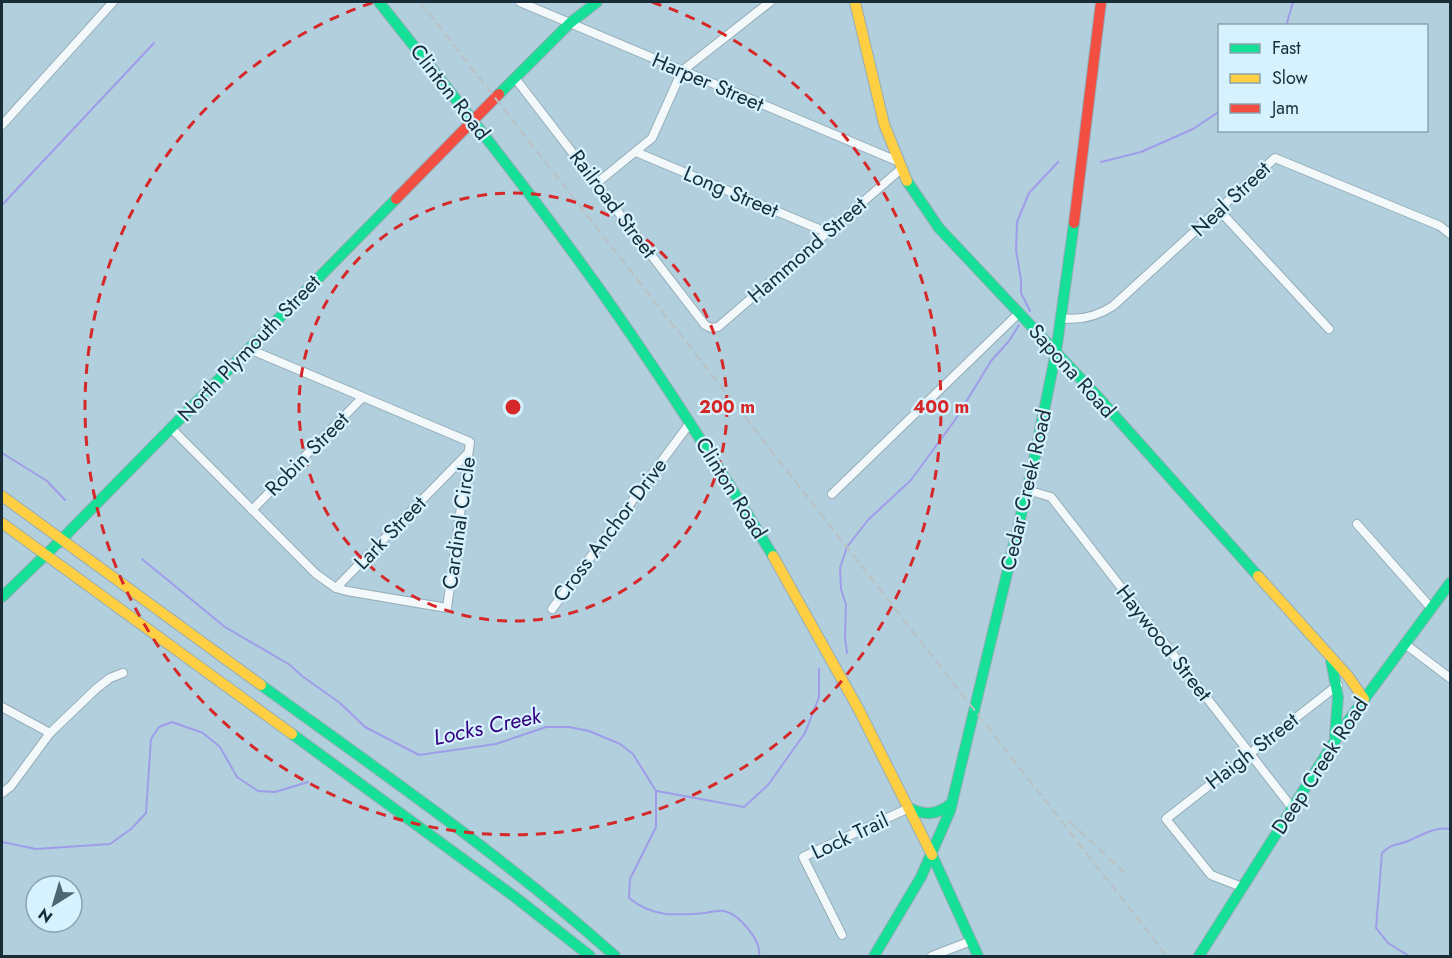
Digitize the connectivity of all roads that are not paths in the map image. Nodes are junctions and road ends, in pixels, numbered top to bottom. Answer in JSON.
{"nodes":[{"id":1,"x":114,"y":2,"type":"edge"},
{"id":2,"x":379,"y":2,"type":"edge"},
{"id":3,"x":520,"y":2,"type":"edge"},
{"id":4,"x":597,"y":2,"type":"edge"},
{"id":5,"x":770,"y":2,"type":"edge"},
{"id":6,"x":855,"y":2,"type":"edge"},
{"id":7,"x":1101,"y":2,"type":"edge"},
{"id":8,"x":570,"y":23,"type":"junction"},
{"id":9,"x":682,"y":71,"type":"junction"},
{"id":10,"x":515,"y":78,"type":"junction"},
{"id":11,"x":473,"y":120,"type":"junction"},
{"id":12,"x":2,"y":125,"type":"edge"},
{"id":13,"x":636,"y":152,"type":"junction"},
{"id":14,"x":899,"y":165,"type":"junction"},
{"id":15,"x":597,"y":183,"type":"junction"},
{"id":16,"x":1219,"y":210,"type":"junction"},
{"id":17,"x":826,"y":232,"type":"junction"},
{"id":18,"x":1450,"y":234,"type":"edge"},
{"id":19,"x":1019,"y":313,"type":"junction"},
{"id":20,"x":1060,"y":318,"type":"junction"},
{"id":21,"x":711,"y":328,"type":"joint"},
{"id":22,"x":1329,"y":329,"type":"dead end"},
{"id":23,"x":249,"y":349,"type":"junction"},
{"id":24,"x":1056,"y":352,"type":"junction"},
{"id":25,"x":362,"y":398,"type":"junction"},
{"id":26,"x":690,"y":423,"type":"junction"},
{"id":27,"x":171,"y":428,"type":"junction"},
{"id":28,"x":468,"y":453,"type":"junction"},
{"id":29,"x":1027,"y":490,"type":"junction"},
{"id":30,"x":832,"y":494,"type":"dead end"},
{"id":31,"x":2,"y":496,"type":"edge"},
{"id":32,"x":252,"y":510,"type":"junction"},
{"id":33,"x":2,"y":523,"type":"edge"},
{"id":34,"x":1357,"y":524,"type":"dead end"},
{"id":35,"x":61,"y":540,"type":"junction"},
{"id":36,"x":45,"y":554,"type":"junction"},
{"id":37,"x":1450,"y":583,"type":"edge"},
{"id":38,"x":336,"y":588,"type":"junction"},
{"id":39,"x":2,"y":597,"type":"edge"},
{"id":40,"x":552,"y":609,"type":"dead end"},
{"id":41,"x":1432,"y":609,"type":"junction"},
{"id":42,"x":1405,"y":644,"type":"junction"},
{"id":43,"x":1330,"y":657,"type":"junction"},
{"id":44,"x":123,"y":673,"type":"dead end"},
{"id":45,"x":1450,"y":678,"type":"edge"},
{"id":46,"x":1338,"y":685,"type":"junction"},
{"id":47,"x":1364,"y":699,"type":"junction"},
{"id":48,"x":2,"y":707,"type":"edge"},
{"id":49,"x":50,"y":733,"type":"junction"},
{"id":50,"x":1333,"y":744,"type":"junction"},
{"id":51,"x":1249,"y":753,"type":"junction"},
{"id":52,"x":2,"y":794,"type":"edge"},
{"id":53,"x":952,"y":802,"type":"junction"},
{"id":54,"x":909,"y":808,"type":"junction"},
{"id":55,"x":1293,"y":809,"type":"junction"},
{"id":56,"x":932,"y":855,"type":"junction"},
{"id":57,"x":1242,"y":887,"type":"junction"},
{"id":58,"x":842,"y":935,"type":"dead end"},
{"id":59,"x":971,"y":941,"type":"junction"},
{"id":60,"x":590,"y":957,"type":"edge"},
{"id":61,"x":615,"y":957,"type":"edge"},
{"id":62,"x":874,"y":957,"type":"edge"},
{"id":63,"x":932,"y":957,"type":"edge"},
{"id":64,"x":978,"y":957,"type":"edge"},
{"id":65,"x":1199,"y":957,"type":"edge"}],
"edges":[{"from":1,"to":12,"type":"street"},
{"from":2,"to":11,"type":"main road","name":"Clinton Road"},
{"from":3,"to":8,"type":"street","name":"Harper Street"},
{"from":4,"to":8,"type":"main road","name":"North Plymouth Street"},
{"from":5,"to":9,"type":"street"},
{"from":6,"to":14,"type":"main road","name":"Sapona Road"},
{"from":7,"to":20,"type":"main road","name":"Cedar Creek Road"},
{"from":8,"to":9,"type":"street","name":"Harper Street"},
{"from":8,"to":10,"type":"main road","name":"North Plymouth Street"},
{"from":9,"to":13,"type":"street"},
{"from":9,"to":14,"type":"street","name":"Harper Street"},
{"from":10,"to":11,"type":"main road","name":"North Plymouth Street"},
{"from":10,"to":15,"type":"street","name":"Railroad Street"},
{"from":11,"to":23,"type":"main road","name":"North Plymouth Street"},
{"from":11,"to":26,"type":"main road","name":"Clinton Road"},
{"from":13,"to":15,"type":"street"},
{"from":13,"to":17,"type":"street","name":"Long Street"},
{"from":14,"to":17,"type":"street","name":"Hammond Street"},
{"from":14,"to":19,"type":"main road","name":"Sapona Road"},
{"from":15,"to":21,"type":"street","name":"Railroad Street"},
{"from":16,"to":18,"type":"street","name":"Neal Street"},
{"from":16,"to":20,"type":"street","name":"Neal Street"},
{"from":16,"to":22,"type":"street"},
{"from":17,"to":21,"type":"street","name":"Hammond Street"},
{"from":19,"to":24,"type":"main road","name":"Sapona Road"},
{"from":19,"to":30,"type":"street"},
{"from":20,"to":24,"type":"main road","name":"Cedar Creek Road"},
{"from":23,"to":25,"type":"street","name":"Cardinal Circle"},
{"from":23,"to":27,"type":"main road","name":"North Plymouth Street"},
{"from":24,"to":29,"type":"main road","name":"Cedar Creek Road"},
{"from":24,"to":43,"type":"main road","name":"Sapona Road"},
{"from":25,"to":28,"type":"street","name":"Cardinal Circle"},
{"from":25,"to":32,"type":"street","name":"Robin Street"},
{"from":26,"to":40,"type":"street","name":"Cross Anchor Drive"},
{"from":26,"to":54,"type":"main road","name":"Clinton Road"},
{"from":27,"to":32,"type":"street","name":"Cardinal Circle"},
{"from":27,"to":35,"type":"main road","name":"North Plymouth Street"},
{"from":28,"to":38,"type":"street","name":"Lark Street"},
{"from":28,"to":38,"type":"street","name":"Cardinal Circle"},
{"from":29,"to":51,"type":"street","name":"Haywood Street"},
{"from":29,"to":53,"type":"main road","name":"Cedar Creek Road"},
{"from":31,"to":35,"type":"main road"},
{"from":32,"to":38,"type":"street","name":"Cardinal Circle"},
{"from":33,"to":36,"type":"main road"},
{"from":34,"to":41,"type":"street"},
{"from":35,"to":36,"type":"main road","name":"North Plymouth Street"},
{"from":35,"to":61,"type":"main road"},
{"from":36,"to":39,"type":"main road","name":"North Plymouth Street"},
{"from":36,"to":60,"type":"main road"},
{"from":37,"to":41,"type":"main road","name":"Deep Creek Road"},
{"from":41,"to":42,"type":"main road","name":"Deep Creek Road"},
{"from":42,"to":45,"type":"street"},
{"from":42,"to":47,"type":"main road","name":"Deep Creek Road"},
{"from":43,"to":46,"type":"main road"},
{"from":43,"to":47,"type":"main road","name":"Sapona Road"},
{"from":44,"to":49,"type":"street"},
{"from":46,"to":50,"type":"main road"},
{"from":46,"to":51,"type":"street","name":"Haigh Street"},
{"from":47,"to":50,"type":"main road","name":"Deep Creek Road"},
{"from":48,"to":49,"type":"street"},
{"from":49,"to":52,"type":"street"},
{"from":50,"to":55,"type":"main road","name":"Deep Creek Road"},
{"from":51,"to":55,"type":"street","name":"Haywood Street"},
{"from":51,"to":57,"type":"street","name":"Haigh Street"},
{"from":53,"to":54,"type":"main road"},
{"from":53,"to":56,"type":"main road","name":"Cedar Creek Road"},
{"from":54,"to":56,"type":"main road","name":"Clinton Road"},
{"from":54,"to":58,"type":"street","name":"Lock Trail"},
{"from":55,"to":57,"type":"main road","name":"Deep Creek Road"},
{"from":56,"to":59,"type":"main road","name":"Clinton Road"},
{"from":56,"to":62,"type":"main road","name":"Cedar Creek Road"},
{"from":57,"to":65,"type":"main road","name":"Deep Creek Road"},
{"from":59,"to":63,"type":"street"},
{"from":59,"to":64,"type":"main road","name":"Clinton Road"}]}
